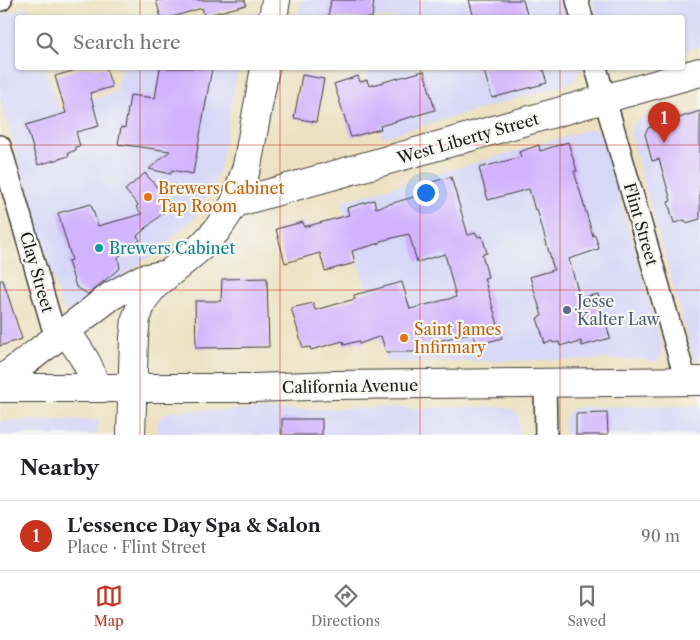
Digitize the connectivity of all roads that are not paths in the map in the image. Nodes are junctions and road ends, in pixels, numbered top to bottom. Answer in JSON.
{"nodes":[{"id":1,"x":276,"y":0,"type":"edge"},
{"id":2,"x":577,"y":0,"type":"edge"},
{"id":3,"x":274,"y":15,"type":"edge"},
{"id":4,"x":581,"y":15,"type":"edge"},
{"id":5,"x":265,"y":70,"type":"edge"},
{"id":6,"x":597,"y":70,"type":"edge"},
{"id":7,"x":700,"y":72,"type":"edge"},
{"id":8,"x":604,"y":99,"type":"junction"},
{"id":9,"x":0,"y":146,"type":"edge"},
{"id":10,"x":236,"y":203,"type":"junction"},
{"id":11,"x":168,"y":274,"type":"junction"},
{"id":12,"x":66,"y":331,"type":"junction"},
{"id":13,"x":0,"y":381,"type":"edge"},
{"id":14,"x":693,"y":381,"type":"edge"},
{"id":15,"x":545,"y":382,"type":"junction"},
{"id":16,"x":0,"y":388,"type":"edge"},
{"id":17,"x":95,"y":388,"type":"junction"},
{"id":18,"x":132,"y":388,"type":"junction"},
{"id":19,"x":131,"y":435,"type":"edge"},
{"id":20,"x":546,"y":435,"type":"edge"}],
"edges":[{"from":1,"to":3,"type":"main road"},
{"from":2,"to":4,"type":"street"},
{"from":5,"to":10,"type":"main road"},
{"from":6,"to":8,"type":"street","name":"Flint Street"},
{"from":7,"to":8,"type":"main road","name":"West Liberty Street"},
{"from":8,"to":10,"type":"main road","name":"West Liberty Street"},
{"from":8,"to":14,"type":"street","name":"Flint Street"},
{"from":9,"to":12,"type":"street","name":"Clay Street"},
{"from":10,"to":11,"type":"main road"},
{"from":11,"to":12,"type":"main road"},
{"from":11,"to":18,"type":"main road"},
{"from":12,"to":13,"type":"main road"},
{"from":12,"to":17,"type":"main road"},
{"from":14,"to":15,"type":"main road","name":"California Avenue"},
{"from":15,"to":18,"type":"main road","name":"California Avenue"},
{"from":15,"to":20,"type":"street"},
{"from":16,"to":17,"type":"main road","name":"California Avenue"},
{"from":17,"to":18,"type":"main road","name":"California Avenue"},
{"from":18,"to":19,"type":"main road"}]}
